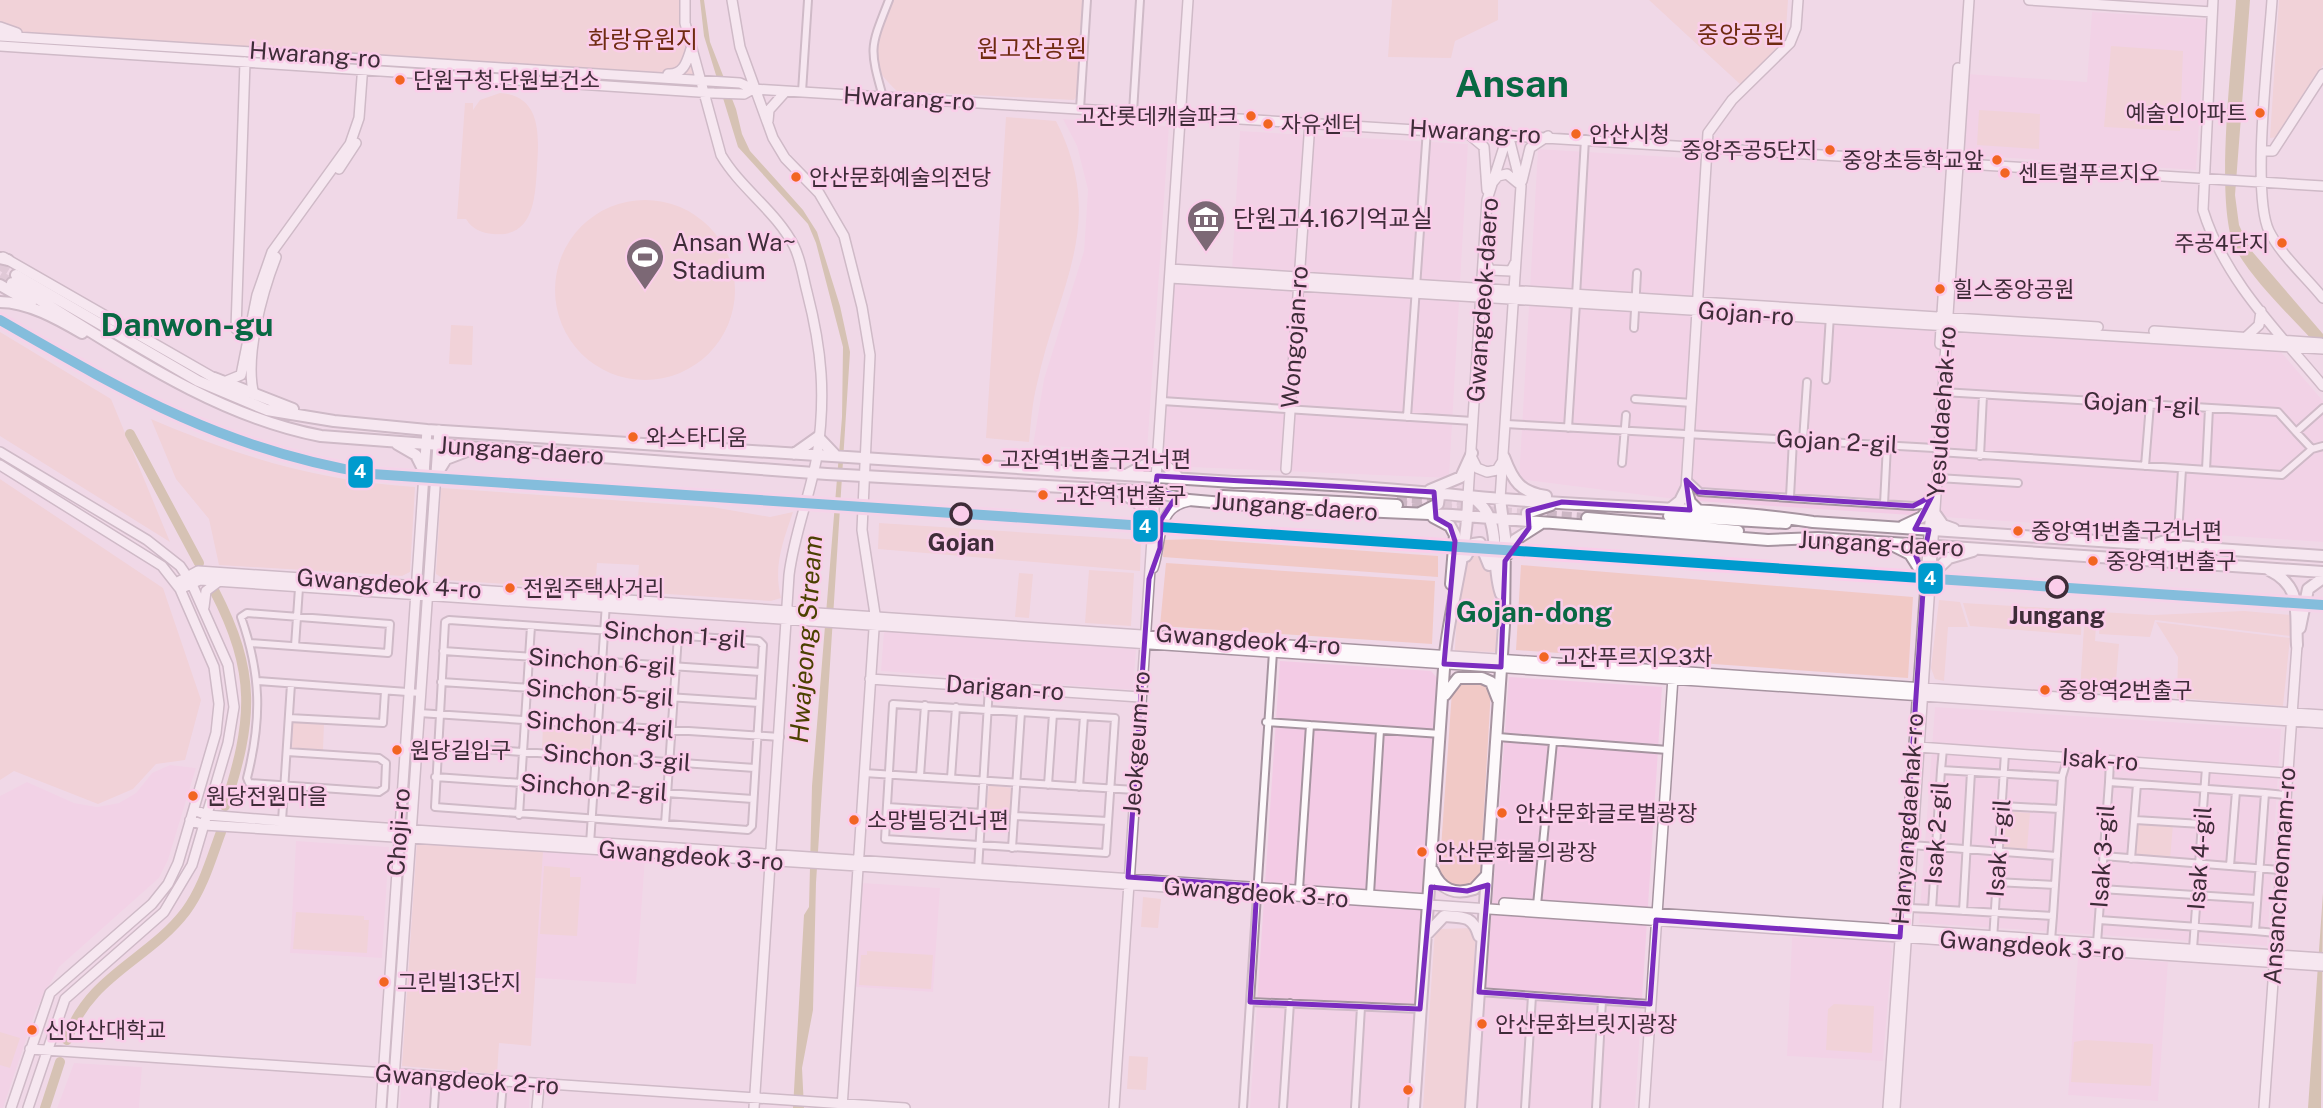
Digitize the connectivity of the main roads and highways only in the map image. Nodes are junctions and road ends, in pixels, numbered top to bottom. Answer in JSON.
{"nodes":[{"id":1,"x":9,"y":281,"type":"edge"},
{"id":2,"x":0,"y":302,"type":"edge"},
{"id":3,"x":59,"y":320,"type":"junction"},
{"id":4,"x":214,"y":378,"type":"road end"},
{"id":5,"x":230,"y":407,"type":"junction"},
{"id":6,"x":318,"y":419,"type":"junction"},
{"id":7,"x":392,"y":441,"type":"junction"},
{"id":8,"x":489,"y":447,"type":"junction"},
{"id":9,"x":1472,"y":453,"type":"road end"},
{"id":10,"x":794,"y":454,"type":"junction"},
{"id":11,"x":831,"y":454,"type":"junction"},
{"id":12,"x":1504,"y":457,"type":"road end"},
{"id":13,"x":424,"y":471,"type":"road end"},
{"id":14,"x":1128,"y":474,"type":"junction"},
{"id":15,"x":436,"y":475,"type":"road end"},
{"id":16,"x":1180,"y":478,"type":"junction"},
{"id":17,"x":1234,"y":482,"type":"junction"},
{"id":18,"x":1119,"y":492,"type":"junction"},
{"id":19,"x":1430,"y":492,"type":"junction"},
{"id":20,"x":1174,"y":495,"type":"junction"},
{"id":21,"x":1468,"y":496,"type":"junction"},
{"id":22,"x":1500,"y":499,"type":"junction"},
{"id":23,"x":1562,"y":502,"type":"junction"},
{"id":24,"x":1670,"y":509,"type":"junction"},
{"id":25,"x":1699,"y":510,"type":"junction"},
{"id":26,"x":1407,"y":515,"type":"junction"},
{"id":27,"x":1431,"y":515,"type":"junction"},
{"id":28,"x":1468,"y":516,"type":"junction"},
{"id":29,"x":1497,"y":520,"type":"junction"},
{"id":30,"x":1153,"y":521,"type":"road end"},
{"id":31,"x":1813,"y":522,"type":"junction"},
{"id":32,"x":1540,"y":524,"type":"junction"},
{"id":33,"x":1900,"y":528,"type":"junction"},
{"id":34,"x":1978,"y":533,"type":"junction"},
{"id":35,"x":1818,"y":538,"type":"junction"},
{"id":36,"x":1888,"y":542,"type":"junction"},
{"id":37,"x":1981,"y":549,"type":"junction"},
{"id":38,"x":2323,"y":555,"type":"edge"},
{"id":39,"x":1463,"y":561,"type":"junction"},
{"id":40,"x":1504,"y":561,"type":"junction"},
{"id":41,"x":2266,"y":569,"type":"junction"},
{"id":42,"x":2323,"y":572,"type":"edge"},
{"id":43,"x":1495,"y":577,"type":"junction"},
{"id":44,"x":2323,"y":578,"type":"edge"},
{"id":45,"x":1504,"y":603,"type":"junction"},
{"id":46,"x":1450,"y":608,"type":"junction"},
{"id":47,"x":1444,"y":696,"type":"junction"},
{"id":48,"x":1499,"y":702,"type":"junction"},
{"id":49,"x":1432,"y":868,"type":"junction"},
{"id":50,"x":1488,"y":873,"type":"junction"},
{"id":51,"x":1427,"y":935,"type":"junction"},
{"id":52,"x":1483,"y":942,"type":"junction"},
{"id":53,"x":1414,"y":1108,"type":"edge"},
{"id":54,"x":1471,"y":1108,"type":"edge"}],
"edges":[{"from":1,"to":3,"type":"main road"},
{"from":1,"to":5,"type":"main road","name":"Jungang-daero"},
{"from":1,"to":6,"type":"main road","name":"Jungang-daero"},
{"from":2,"to":3,"type":"main road"},
{"from":3,"to":5,"type":"main road"},
{"from":4,"to":6,"type":"main road"},
{"from":5,"to":7,"type":"main road","name":"Jungang-daero"},
{"from":6,"to":10,"type":"main road","name":"Jungang-daero"},
{"from":7,"to":8,"type":"main road","name":"Jungang-daero"},
{"from":7,"to":13,"type":"main road"},
{"from":8,"to":15,"type":"main road"},
{"from":8,"to":18,"type":"main road","name":"Jungang-daero"},
{"from":9,"to":19,"type":"main road"},
{"from":10,"to":11,"type":"main road","name":"Jungang-daero"},
{"from":10,"to":11,"type":"main road"},
{"from":11,"to":14,"type":"main road","name":"Jungang-daero"},
{"from":12,"to":23,"type":"main road"},
{"from":14,"to":16,"type":"main road","name":"Jungang-daero"},
{"from":14,"to":16,"type":"main road"},
{"from":16,"to":17,"type":"main road","name":"Jungang-daero"},
{"from":17,"to":19,"type":"main road","name":"Jungang-daero"},
{"from":17,"to":20,"type":"main road"},
{"from":18,"to":20,"type":"main road","name":"Jungang-daero"},
{"from":18,"to":30,"type":"main road"},
{"from":19,"to":21,"type":"main road","name":"Jungang-daero"},
{"from":19,"to":26,"type":"main road"},
{"from":20,"to":26,"type":"main road","name":"Jungang-daero"},
{"from":21,"to":22,"type":"main road","name":"Jungang-daero"},
{"from":21,"to":28,"type":"main road","name":"Gwangdeok-daero"},
{"from":21,"to":29,"type":"main road"},
{"from":22,"to":23,"type":"main road","name":"Jungang-daero"},
{"from":22,"to":29,"type":"main road","name":"Gwangdeok-daero"},
{"from":23,"to":24,"type":"main road","name":"Jungang-daero"},
{"from":23,"to":32,"type":"main road"},
{"from":24,"to":25,"type":"main road","name":"Jungang-daero"},
{"from":24,"to":25,"type":"main road"},
{"from":25,"to":31,"type":"main road","name":"Jungang-daero"},
{"from":26,"to":27,"type":"main road","name":"Jungang-daero"},
{"from":27,"to":28,"type":"main road","name":"Jungang-daero"},
{"from":27,"to":46,"type":"main road"},
{"from":28,"to":29,"type":"main road","name":"Jungang-daero"},
{"from":28,"to":39,"type":"main road","name":"Gwangdeok-daero"},
{"from":29,"to":32,"type":"main road","name":"Jungang-daero"},
{"from":29,"to":40,"type":"main road","name":"Gwangdeok-daero"},
{"from":29,"to":43,"type":"main road"},
{"from":31,"to":33,"type":"main road","name":"Jungang-daero"},
{"from":31,"to":35,"type":"main road"},
{"from":32,"to":35,"type":"main road","name":"Jungang-daero"},
{"from":32,"to":40,"type":"main road"},
{"from":33,"to":34,"type":"main road","name":"Jungang-daero"},
{"from":33,"to":34,"type":"main road"},
{"from":34,"to":38,"type":"main road","name":"Jungang-daero"},
{"from":35,"to":36,"type":"main road","name":"Jungang-daero"},
{"from":36,"to":37,"type":"main road","name":"Jungang-daero"},
{"from":36,"to":37,"type":"main road"},
{"from":37,"to":41,"type":"main road","name":"Jungang-daero"},
{"from":39,"to":43,"type":"main road"},
{"from":39,"to":46,"type":"main road","name":"Gwangdeok-daero"},
{"from":40,"to":45,"type":"main road","name":"Gwangdeok-daero"},
{"from":41,"to":42,"type":"main road","name":"Jungang-daero"},
{"from":41,"to":44,"type":"main road"},
{"from":43,"to":45,"type":"main road"},
{"from":45,"to":48,"type":"main road","name":"Gwangdeok-daero"},
{"from":46,"to":47,"type":"main road","name":"Gwangdeok-daero"},
{"from":47,"to":48,"type":"main road"},
{"from":47,"to":49,"type":"main road","name":"Gwangdeok-daero"},
{"from":48,"to":50,"type":"main road","name":"Gwangdeok-daero"},
{"from":49,"to":50,"type":"main road"},
{"from":49,"to":51,"type":"main road","name":"Gwangdeok-daero"},
{"from":50,"to":52,"type":"main road","name":"Gwangdeok-daero"},
{"from":51,"to":52,"type":"main road"},
{"from":51,"to":53,"type":"main road","name":"Gwangdeok-daero"},
{"from":52,"to":54,"type":"main road","name":"Gwangdeok-daero"}]}
